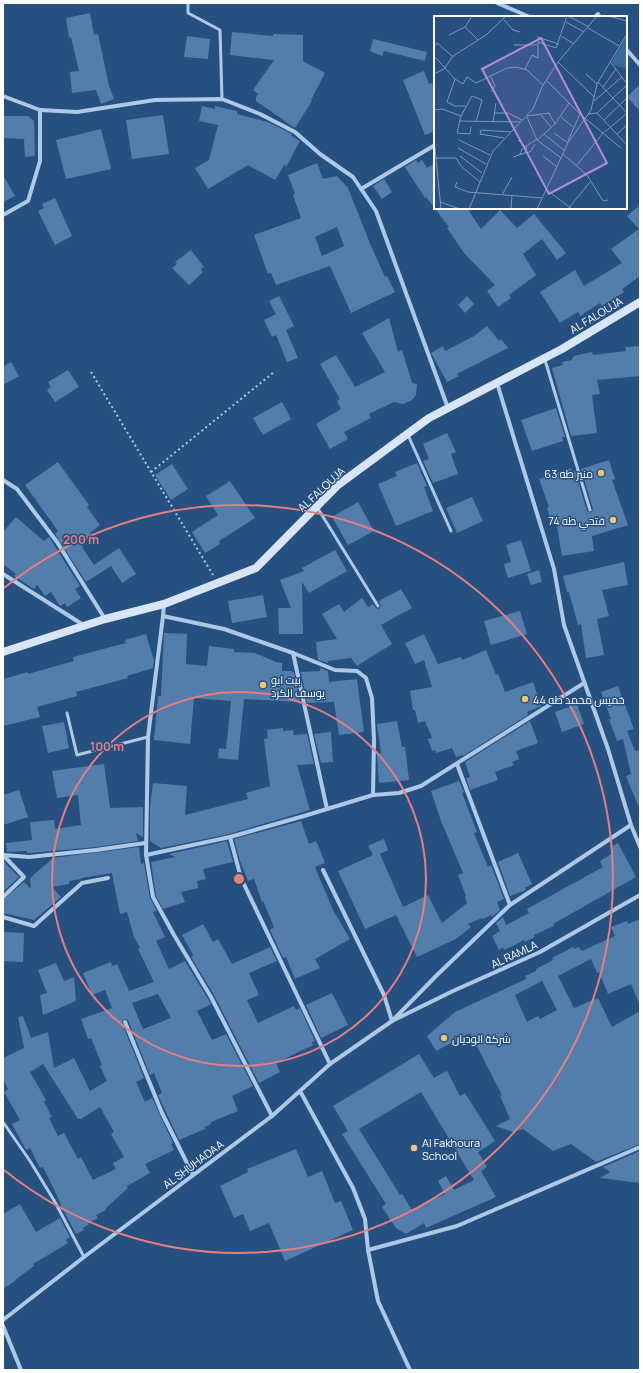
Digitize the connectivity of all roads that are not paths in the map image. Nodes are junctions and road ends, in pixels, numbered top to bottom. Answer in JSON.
{"nodes":[{"id":1,"x":188,"y":3,"type":"edge"},
{"id":2,"x":497,"y":3,"type":"edge"},
{"id":3,"x":528,"y":16,"type":"edge"},
{"id":4,"x":627,"y":50,"type":"edge"},
{"id":5,"x":640,"y":65,"type":"edge"},
{"id":6,"x":3,"y":96,"type":"edge"},
{"id":7,"x":222,"y":100,"type":"junction"},
{"id":8,"x":40,"y":110,"type":"junction"},
{"id":9,"x":434,"y":146,"type":"edge"},
{"id":10,"x":361,"y":189,"type":"junction"},
{"id":11,"x":3,"y":215,"type":"edge"},
{"id":12,"x":640,"y":302,"type":"edge"},
{"id":13,"x":544,"y":358,"type":"junction"},
{"id":14,"x":497,"y":382,"type":"junction"},
{"id":15,"x":448,"y":408,"type":"junction"},
{"id":16,"x":408,"y":434,"type":"junction"},
{"id":17,"x":3,"y":480,"type":"edge"},
{"id":18,"x":317,"y":507,"type":"junction"},
{"id":19,"x":590,"y":510,"type":"dead end"},
{"id":20,"x":451,"y":531,"type":"dead end"},
{"id":21,"x":3,"y":574,"type":"edge"},
{"id":22,"x":164,"y":604,"type":"junction"},
{"id":23,"x":378,"y":606,"type":"dead end"},
{"id":24,"x":163,"y":616,"type":"junction"},
{"id":25,"x":105,"y":619,"type":"junction"},
{"id":26,"x":85,"y":626,"type":"junction"},
{"id":27,"x":3,"y":652,"type":"edge"},
{"id":28,"x":293,"y":653,"type":"junction"},
{"id":29,"x":584,"y":683,"type":"junction"},
{"id":30,"x":67,"y":713,"type":"dead end"},
{"id":31,"x":148,"y":737,"type":"junction"},
{"id":32,"x":457,"y":764,"type":"junction"},
{"id":33,"x":374,"y":795,"type":"junction"},
{"id":34,"x":327,"y":809,"type":"junction"},
{"id":35,"x":631,"y":825,"type":"junction"},
{"id":36,"x":230,"y":837,"type":"junction"},
{"id":37,"x":145,"y":843,"type":"junction"},
{"id":38,"x":640,"y":847,"type":"edge"},
{"id":39,"x":3,"y":855,"type":"edge"},
{"id":40,"x":146,"y":855,"type":"junction"},
{"id":41,"x":323,"y":870,"type":"dead end"},
{"id":42,"x":108,"y":878,"type":"dead end"},
{"id":43,"x":640,"y":894,"type":"edge"},
{"id":44,"x":3,"y":897,"type":"edge"},
{"id":45,"x":510,"y":905,"type":"junction"},
{"id":46,"x":3,"y":917,"type":"edge"},
{"id":47,"x":392,"y":1021,"type":"junction"},
{"id":48,"x":125,"y":1022,"type":"dead end"},
{"id":49,"x":330,"y":1064,"type":"junction"},
{"id":50,"x":300,"y":1091,"type":"junction"},
{"id":51,"x":272,"y":1116,"type":"junction"},
{"id":52,"x":3,"y":1122,"type":"edge"},
{"id":53,"x":640,"y":1147,"type":"edge"},
{"id":54,"x":193,"y":1175,"type":"junction"},
{"id":55,"x":368,"y":1250,"type":"junction"},
{"id":56,"x":84,"y":1257,"type":"junction"},
{"id":57,"x":3,"y":1320,"type":"edge"},
{"id":58,"x":3,"y":1326,"type":"edge"},
{"id":59,"x":21,"y":1370,"type":"edge"},
{"id":60,"x":410,"y":1370,"type":"edge"}],
"edges":[{"from":1,"to":7,"type":"lane"},
{"from":2,"to":3,"type":"street"},
{"from":4,"to":5,"type":"street"},
{"from":6,"to":8,"type":"street"},
{"from":7,"to":8,"type":"street"},
{"from":7,"to":10,"type":"street"},
{"from":8,"to":11,"type":"street"},
{"from":9,"to":10,"type":"street"},
{"from":10,"to":15,"type":"street"},
{"from":12,"to":13,"type":"main road","name":"AL FALOUJA"},
{"from":13,"to":14,"type":"main road","name":"AL FALOUJA"},
{"from":13,"to":19,"type":"lane"},
{"from":14,"to":15,"type":"main road","name":"AL FALOUJA"},
{"from":14,"to":29,"type":"street"},
{"from":15,"to":16,"type":"main road","name":"AL FALOUJA"},
{"from":16,"to":18,"type":"main road","name":"AL FALOUJA"},
{"from":16,"to":20,"type":"lane"},
{"from":17,"to":25,"type":"street"},
{"from":18,"to":22,"type":"main road","name":"AL FALOUJA"},
{"from":18,"to":23,"type":"lane"},
{"from":21,"to":26,"type":"street"},
{"from":22,"to":24,"type":"street"},
{"from":22,"to":25,"type":"main road","name":"AL FALOUJA"},
{"from":24,"to":28,"type":"street"},
{"from":24,"to":31,"type":"street"},
{"from":25,"to":26,"type":"main road","name":"AL FALOUJA"},
{"from":26,"to":27,"type":"main road","name":"AL FALOUJA"},
{"from":28,"to":33,"type":"street"},
{"from":28,"to":34,"type":"street"},
{"from":29,"to":32,"type":"street"},
{"from":29,"to":35,"type":"street"},
{"from":30,"to":31,"type":"lane"},
{"from":31,"to":37,"type":"street"},
{"from":32,"to":33,"type":"street"},
{"from":32,"to":45,"type":"street"},
{"from":33,"to":34,"type":"street"},
{"from":34,"to":36,"type":"street"},
{"from":35,"to":38,"type":"street"},
{"from":35,"to":45,"type":"street"},
{"from":36,"to":40,"type":"street"},
{"from":36,"to":49,"type":"street"},
{"from":37,"to":39,"type":"street"},
{"from":37,"to":40,"type":"street"},
{"from":39,"to":44,"type":"street"},
{"from":40,"to":51,"type":"street"},
{"from":41,"to":47,"type":"street"},
{"from":42,"to":46,"type":"street"},
{"from":43,"to":47,"type":"street","name":"AL RAMLA"},
{"from":45,"to":47,"type":"street"},
{"from":47,"to":49,"type":"street","name":"AL SHUHADAA"},
{"from":48,"to":54,"type":"street"},
{"from":49,"to":50,"type":"street","name":"AL SHUHADAA"},
{"from":50,"to":51,"type":"street","name":"AL SHUHADAA"},
{"from":50,"to":55,"type":"street"},
{"from":51,"to":54,"type":"street","name":"AL SHUHADAA"},
{"from":52,"to":56,"type":"lane"},
{"from":53,"to":55,"type":"street"},
{"from":54,"to":56,"type":"street","name":"AL SHUHADAA"},
{"from":55,"to":60,"type":"street"},
{"from":56,"to":57,"type":"street","name":"AL SHUHADAA"},
{"from":58,"to":59,"type":"street"}]}
